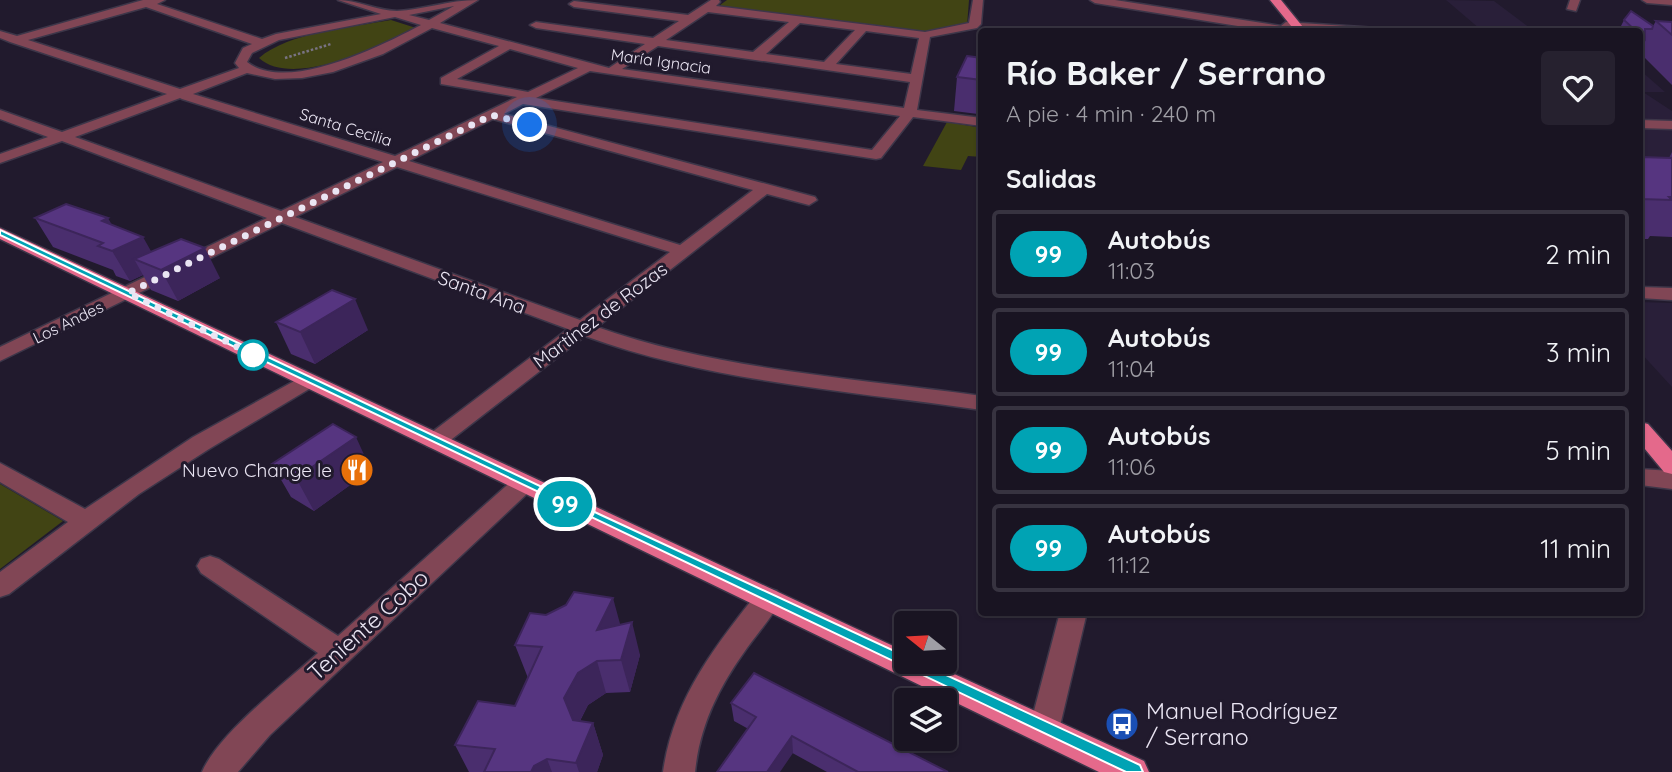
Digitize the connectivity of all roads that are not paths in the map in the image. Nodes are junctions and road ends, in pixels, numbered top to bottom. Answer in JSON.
{"nodes":[{"id":1,"x":160,"y":0,"type":"edge"},
{"id":2,"x":343,"y":0,"type":"edge"},
{"id":3,"x":471,"y":0,"type":"edge"},
{"id":4,"x":718,"y":0,"type":"edge"},
{"id":5,"x":978,"y":0,"type":"edge"},
{"id":6,"x":1094,"y":0,"type":"edge"},
{"id":7,"x":1275,"y":0,"type":"edge"},
{"id":8,"x":1647,"y":0,"type":"edge"},
{"id":9,"x":1672,"y":1,"type":"edge"},
{"id":10,"x":140,"y":2,"type":"edge"},
{"id":11,"x":569,"y":7,"type":"edge"},
{"id":12,"x":705,"y":8,"type":"junction"},
{"id":13,"x":394,"y":15,"type":"junction"},
{"id":14,"x":690,"y":19,"type":"junction"},
{"id":15,"x":798,"y":19,"type":"junction"},
{"id":16,"x":427,"y":24,"type":"junction"},
{"id":17,"x":536,"y":25,"type":"junction"},
{"id":18,"x":864,"y":27,"type":"junction"},
{"id":19,"x":1284,"y":28,"type":"edge"},
{"id":20,"x":1298,"y":28,"type":"edge"},
{"id":21,"x":0,"y":34,"type":"edge"},
{"id":22,"x":925,"y":35,"type":"junction"},
{"id":23,"x":17,"y":39,"type":"junction"},
{"id":24,"x":261,"y":43,"type":"junction"},
{"id":25,"x":654,"y":43,"type":"junction"},
{"id":26,"x":0,"y":44,"type":"edge"},
{"id":27,"x":504,"y":45,"type":"junction"},
{"id":28,"x":755,"y":57,"type":"junction"},
{"id":29,"x":827,"y":66,"type":"junction"},
{"id":30,"x":589,"y":67,"type":"junction"},
{"id":31,"x":248,"y":69,"type":"junction"},
{"id":32,"x":612,"y":71,"type":"junction"},
{"id":33,"x":918,"y":79,"type":"junction"},
{"id":34,"x":180,"y":94,"type":"junction"},
{"id":35,"x":526,"y":98,"type":"junction"},
{"id":36,"x":910,"y":112,"type":"junction"},
{"id":37,"x":0,"y":114,"type":"edge"},
{"id":38,"x":492,"y":115,"type":"junction"},
{"id":39,"x":978,"y":121,"type":"edge"},
{"id":40,"x":1643,"y":124,"type":"edge"},
{"id":41,"x":1672,"y":125,"type":"edge"},
{"id":42,"x":60,"y":138,"type":"junction"},
{"id":43,"x":0,"y":159,"type":"edge"},
{"id":44,"x":397,"y":162,"type":"junction"},
{"id":45,"x":765,"y":188,"type":"junction"},
{"id":46,"x":809,"y":200,"type":"dead end"},
{"id":47,"x":281,"y":219,"type":"junction"},
{"id":48,"x":0,"y":233,"type":"edge"},
{"id":49,"x":683,"y":251,"type":"junction"},
{"id":50,"x":128,"y":293,"type":"junction"},
{"id":51,"x":1643,"y":293,"type":"edge"},
{"id":52,"x":1672,"y":294,"type":"edge"},
{"id":53,"x":581,"y":329,"type":"junction"},
{"id":54,"x":0,"y":355,"type":"edge"},
{"id":55,"x":307,"y":381,"type":"junction"},
{"id":56,"x":978,"y":402,"type":"edge"},
{"id":57,"x":1643,"y":433,"type":"edge"},
{"id":58,"x":435,"y":442,"type":"junction"},
{"id":59,"x":1672,"y":467,"type":"edge"},
{"id":60,"x":0,"y":471,"type":"edge"},
{"id":61,"x":1643,"y":477,"type":"edge"},
{"id":62,"x":1672,"y":480,"type":"edge"},
{"id":63,"x":523,"y":484,"type":"junction"},
{"id":64,"x":86,"y":521,"type":"junction"},
{"id":65,"x":210,"y":566,"type":"dead end"},
{"id":66,"x":0,"y":586,"type":"edge"},
{"id":67,"x":768,"y":599,"type":"junction"},
{"id":68,"x":1073,"y":616,"type":"edge"},
{"id":69,"x":338,"y":651,"type":"junction"},
{"id":70,"x":1044,"y":730,"type":"junction"},
{"id":71,"x":218,"y":772,"type":"edge"},
{"id":72,"x":679,"y":772,"type":"edge"},
{"id":73,"x":1133,"y":772,"type":"edge"}],
"edges":[{"from":1,"to":10,"type":"street"},
{"from":2,"to":13,"type":"street","name":"María Ignacia"},
{"from":3,"to":13,"type":"street"},
{"from":3,"to":16,"type":"street"},
{"from":4,"to":12,"type":"street"},
{"from":5,"to":22,"type":"street"},
{"from":6,"to":19,"type":"street"},
{"from":7,"to":20,"type":"main road"},
{"from":8,"to":9,"type":"street"},
{"from":10,"to":23,"type":"street"},
{"from":10,"to":24,"type":"street"},
{"from":11,"to":14,"type":"street"},
{"from":11,"to":17,"type":"street"},
{"from":12,"to":14,"type":"street"},
{"from":12,"to":15,"type":"street"},
{"from":13,"to":16,"type":"street","name":"María Ignacia"},
{"from":13,"to":24,"type":"street"},
{"from":14,"to":25,"type":"street"},
{"from":15,"to":18,"type":"street"},
{"from":15,"to":28,"type":"street"},
{"from":16,"to":27,"type":"street","name":"María Ignacia"},
{"from":16,"to":31,"type":"street"},
{"from":17,"to":25,"type":"street"},
{"from":17,"to":27,"type":"street"},
{"from":18,"to":22,"type":"street"},
{"from":18,"to":29,"type":"street"},
{"from":21,"to":23,"type":"street","name":"Santa Cecilia"},
{"from":22,"to":33,"type":"street"},
{"from":23,"to":26,"type":"street"},
{"from":23,"to":34,"type":"street","name":"Santa Cecilia"},
{"from":24,"to":31,"type":"street"},
{"from":25,"to":28,"type":"street"},
{"from":25,"to":32,"type":"street"},
{"from":27,"to":30,"type":"street","name":"María Ignacia"},
{"from":27,"to":35,"type":"street"},
{"from":28,"to":29,"type":"street"},
{"from":29,"to":33,"type":"street"},
{"from":30,"to":32,"type":"street","name":"María Ignacia"},
{"from":30,"to":35,"type":"street","name":"Los Andes"},
{"from":31,"to":34,"type":"street"},
{"from":32,"to":36,"type":"street","name":"María Ignacia"},
{"from":33,"to":36,"type":"street"},
{"from":34,"to":42,"type":"street"},
{"from":34,"to":44,"type":"street","name":"Santa Cecilia"},
{"from":35,"to":36,"type":"street"},
{"from":35,"to":38,"type":"street","name":"Los Andes"},
{"from":36,"to":39,"type":"street","name":"María Ignacia"},
{"from":37,"to":42,"type":"street","name":"Santa Ana"},
{"from":38,"to":44,"type":"street","name":"Los Andes"},
{"from":38,"to":45,"type":"street"},
{"from":40,"to":41,"type":"street"},
{"from":42,"to":43,"type":"street"},
{"from":42,"to":47,"type":"street","name":"Santa Ana"},
{"from":44,"to":47,"type":"street","name":"Los Andes"},
{"from":44,"to":49,"type":"street","name":"Santa Cecilia"},
{"from":45,"to":46,"type":"street"},
{"from":45,"to":49,"type":"street","name":"Martínez de Rozas"},
{"from":47,"to":50,"type":"street","name":"Los Andes"},
{"from":47,"to":53,"type":"street","name":"Santa Ana"},
{"from":48,"to":50,"type":"main road"},
{"from":49,"to":53,"type":"street","name":"Martínez de Rozas"},
{"from":50,"to":54,"type":"street","name":"Los Andes"},
{"from":50,"to":55,"type":"main road"},
{"from":51,"to":52,"type":"street"},
{"from":53,"to":56,"type":"street","name":"Santa Ana"},
{"from":53,"to":58,"type":"street","name":"Martínez de Rozas"},
{"from":55,"to":58,"type":"main road"},
{"from":55,"to":64,"type":"street"},
{"from":57,"to":59,"type":"main road"},
{"from":58,"to":63,"type":"main road"},
{"from":60,"to":64,"type":"street"},
{"from":61,"to":62,"type":"street"},
{"from":63,"to":67,"type":"main road"},
{"from":63,"to":69,"type":"street","name":"Teniente Cobo"},
{"from":64,"to":66,"type":"street"},
{"from":65,"to":69,"type":"street"},
{"from":67,"to":70,"type":"main road"},
{"from":67,"to":72,"type":"street"},
{"from":68,"to":70,"type":"street"},
{"from":69,"to":71,"type":"street","name":"Teniente Cobo"},
{"from":70,"to":73,"type":"main road"}]}
